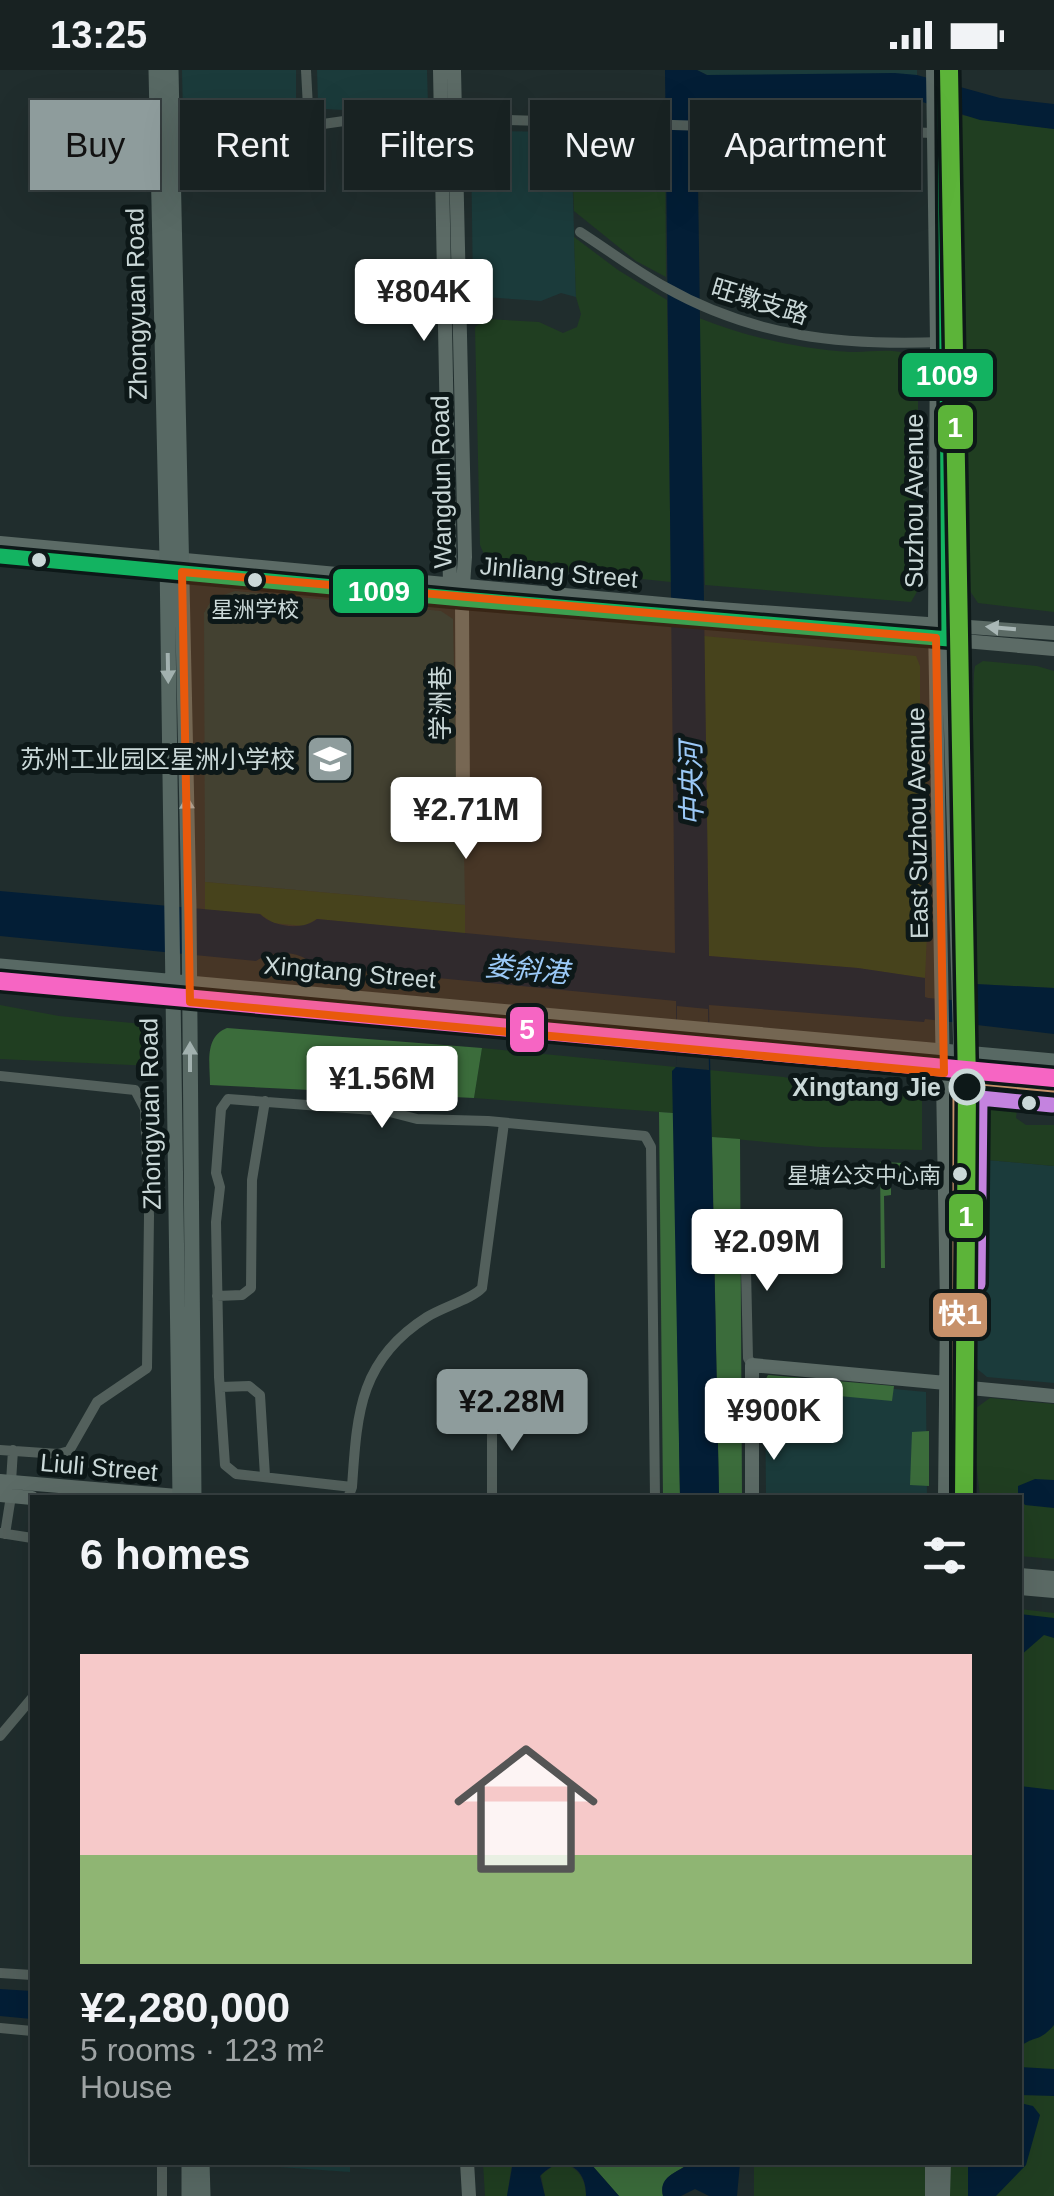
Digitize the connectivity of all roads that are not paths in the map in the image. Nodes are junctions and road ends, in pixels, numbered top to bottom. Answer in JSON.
{"nodes":[{"id":1,"x":156,"y":70,"type":"edge"},
{"id":2,"x":170,"y":70,"type":"edge"},
{"id":3,"x":306,"y":70,"type":"edge"},
{"id":4,"x":440,"y":70,"type":"edge"},
{"id":5,"x":454,"y":70,"type":"edge"},
{"id":6,"x":939,"y":75,"type":"edge"},
{"id":7,"x":308,"y":100,"type":"edge"},
{"id":8,"x":445,"y":100,"type":"edge"},
{"id":9,"x":450,"y":100,"type":"edge"},
{"id":10,"x":939,"y":110,"type":"junction"},
{"id":11,"x":510,"y":120,"type":"edge"},
{"id":12,"x":934,"y":134,"type":"junction"},
{"id":13,"x":180,"y":145,"type":"edge"},
{"id":14,"x":165,"y":147,"type":"junction"},
{"id":15,"x":450,"y":190,"type":"edge"},
{"id":16,"x":580,"y":232,"type":"dead end"},
{"id":17,"x":943,"y":342,"type":"junction"},
{"id":18,"x":0,"y":543,"type":"edge"},
{"id":19,"x":0,"y":556,"type":"edge"},
{"id":20,"x":174,"y":565,"type":"junction"},
{"id":21,"x":459,"y":589,"type":"junction"},
{"id":22,"x":942,"y":632,"type":"junction"},
{"id":23,"x":1054,"y":633,"type":"edge"},
{"id":24,"x":1054,"y":649,"type":"edge"},
{"id":25,"x":464,"y":806,"type":"dead end"},
{"id":26,"x":0,"y":966,"type":"edge"},
{"id":27,"x":181,"y":982,"type":"junction"},
{"id":28,"x":0,"y":984,"type":"edge"},
{"id":29,"x":181,"y":1001,"type":"junction"},
{"id":30,"x":952,"y":1051,"type":"junction"},
{"id":31,"x":1054,"y":1060,"type":"edge"},
{"id":32,"x":952,"y":1074,"type":"junction"},
{"id":33,"x":0,"y":1076,"type":"edge"},
{"id":34,"x":1054,"y":1086,"type":"edge"},
{"id":35,"x":265,"y":1101,"type":"junction"},
{"id":36,"x":504,"y":1123,"type":"junction"},
{"id":37,"x":746,"y":1270,"type":"dead end"},
{"id":38,"x":217,"y":1296,"type":"junction"},
{"id":39,"x":752,"y":1365,"type":"junction"},
{"id":40,"x":955,"y":1385,"type":"junction"},
{"id":41,"x":220,"y":1387,"type":"junction"},
{"id":42,"x":1054,"y":1393,"type":"edge"},
{"id":43,"x":492,"y":1410,"type":"dead end"},
{"id":44,"x":7,"y":1450,"type":"edge"},
{"id":45,"x":265,"y":1476,"type":"junction"},
{"id":46,"x":5,"y":1488,"type":"edge"},
{"id":47,"x":352,"y":1494,"type":"edge"},
{"id":48,"x":141,"y":1495,"type":"edge"},
{"id":49,"x":180,"y":1495,"type":"edge"},
{"id":50,"x":194,"y":1495,"type":"edge"},
{"id":51,"x":492,"y":1495,"type":"edge"},
{"id":52,"x":655,"y":1495,"type":"edge"},
{"id":53,"x":752,"y":1495,"type":"edge"},
{"id":54,"x":945,"y":1495,"type":"edge"},
{"id":55,"x":960,"y":1495,"type":"edge"},
{"id":56,"x":30,"y":1497,"type":"edge"},
{"id":57,"x":0,"y":1509,"type":"edge"},
{"id":58,"x":3,"y":1533,"type":"edge"},
{"id":59,"x":30,"y":1538,"type":"edge"},
{"id":60,"x":1022,"y":1574,"type":"edge"},
{"id":61,"x":1054,"y":1578,"type":"edge"},
{"id":62,"x":1022,"y":1588,"type":"edge"},
{"id":63,"x":1054,"y":1591,"type":"edge"},
{"id":64,"x":30,"y":1700,"type":"edge"},
{"id":65,"x":0,"y":1736,"type":"edge"},
{"id":66,"x":0,"y":1973,"type":"edge"},
{"id":67,"x":30,"y":1976,"type":"edge"},
{"id":68,"x":0,"y":2028,"type":"edge"},
{"id":69,"x":30,"y":2031,"type":"edge"},
{"id":70,"x":162,"y":2165,"type":"edge"},
{"id":71,"x":189,"y":2165,"type":"edge"},
{"id":72,"x":202,"y":2165,"type":"edge"},
{"id":73,"x":467,"y":2165,"type":"edge"},
{"id":74,"x":932,"y":2165,"type":"edge"},
{"id":75,"x":944,"y":2165,"type":"edge"},
{"id":76,"x":162,"y":2196,"type":"edge"},
{"id":77,"x":189,"y":2196,"type":"edge"},
{"id":78,"x":203,"y":2196,"type":"edge"},
{"id":79,"x":468,"y":2196,"type":"edge"},
{"id":80,"x":932,"y":2196,"type":"edge"},
{"id":81,"x":943,"y":2196,"type":"edge"}],
"edges":[{"from":1,"to":14,"type":"main road","name":"Zhongyuan Road"},
{"from":2,"to":14,"type":"main road","name":"Zhongyuan Road"},
{"from":3,"to":7,"type":"street"},
{"from":4,"to":8,"type":"main road","name":"Wangdun Road"},
{"from":5,"to":9,"type":"main road","name":"Wangdun Road"},
{"from":6,"to":10,"type":"main road","name":"Suzhou Avenue"},
{"from":10,"to":12,"type":"main road","name":"Suzhou Avenue"},
{"from":10,"to":17,"type":"main road","name":"Suzhou Avenue"},
{"from":11,"to":12,"type":"street"},
{"from":12,"to":17,"type":"main road","name":"Suzhou Avenue"},
{"from":13,"to":14,"type":"street"},
{"from":14,"to":20,"type":"main road","name":"Zhongyuan Road"},
{"from":15,"to":21,"type":"main road","name":"Wangdun Road"},
{"from":16,"to":17,"type":"street","name":"旺墩支路"},
{"from":17,"to":22,"type":"main road","name":"Suzhou Avenue"},
{"from":18,"to":20,"type":"main road","name":"Jinliang Street"},
{"from":19,"to":20,"type":"main road","name":"Jinliang Street"},
{"from":20,"to":21,"type":"main road","name":"Jinliang Street"},
{"from":20,"to":27,"type":"main road","name":"Zhongyuan Road"},
{"from":21,"to":22,"type":"main road","name":"Jinliang Street"},
{"from":21,"to":25,"type":"main road","name":"学洲巷"},
{"from":23,"to":22,"type":"main road","name":"Jinliang Street","one_way":true},
{"from":22,"to":24,"type":"main road","name":"Jinliang Street"},
{"from":22,"to":30,"type":"main road","name":"East Suzhou Avenue"},
{"from":22,"to":30,"type":"main road","name":"East Suzhou Avenue"},
{"from":26,"to":27,"type":"main road","name":"Xingtang Street"},
{"from":27,"to":29,"type":"main road","name":"Zhongyuan Road"},
{"from":27,"to":30,"type":"main road","name":"Xingtang Street"},
{"from":28,"to":29,"type":"main road","name":"Xingtang Street"},
{"from":29,"to":32,"type":"main road","name":"Xingtang Street"},
{"from":29,"to":49,"type":"main road","name":"Zhongyuan Road"},
{"from":50,"to":29,"type":"main road","name":"Zhongyuan Road","one_way":true},
{"from":30,"to":31,"type":"main road","name":"Xingtang Street"},
{"from":30,"to":32,"type":"main road"},
{"from":32,"to":34,"type":"main road","name":"Xingtang Street"},
{"from":32,"to":40,"type":"main road"},
{"from":33,"to":44,"type":"street"},
{"from":35,"to":36,"type":"street"},
{"from":35,"to":38,"type":"street"},
{"from":35,"to":38,"type":"street"},
{"from":36,"to":47,"type":"street"},
{"from":36,"to":52,"type":"street"},
{"from":37,"to":39,"type":"street"},
{"from":38,"to":41,"type":"street"},
{"from":39,"to":40,"type":"main road"},
{"from":39,"to":53,"type":"main road"},
{"from":40,"to":42,"type":"main road"},
{"from":40,"to":54,"type":"main road"},
{"from":40,"to":55,"type":"main road"},
{"from":41,"to":45,"type":"street"},
{"from":41,"to":45,"type":"street"},
{"from":43,"to":51,"type":"street"},
{"from":44,"to":46,"type":"street"},
{"from":45,"to":47,"type":"street"},
{"from":46,"to":48,"type":"main road","name":"Liuli Street"},
{"from":46,"to":56,"type":"main road","name":"Liuli Street"},
{"from":46,"to":57,"type":"street"},
{"from":46,"to":58,"type":"street"},
{"from":58,"to":59,"type":"street"},
{"from":60,"to":61,"type":"main road"},
{"from":62,"to":63,"type":"main road"},
{"from":64,"to":65,"type":"street"},
{"from":66,"to":67,"type":"street"},
{"from":68,"to":69,"type":"street"},
{"from":70,"to":76,"type":"street"},
{"from":71,"to":77,"type":"main road"},
{"from":72,"to":78,"type":"main road"},
{"from":73,"to":79,"type":"main road"},
{"from":74,"to":80,"type":"main road"},
{"from":75,"to":81,"type":"main road"}]}
